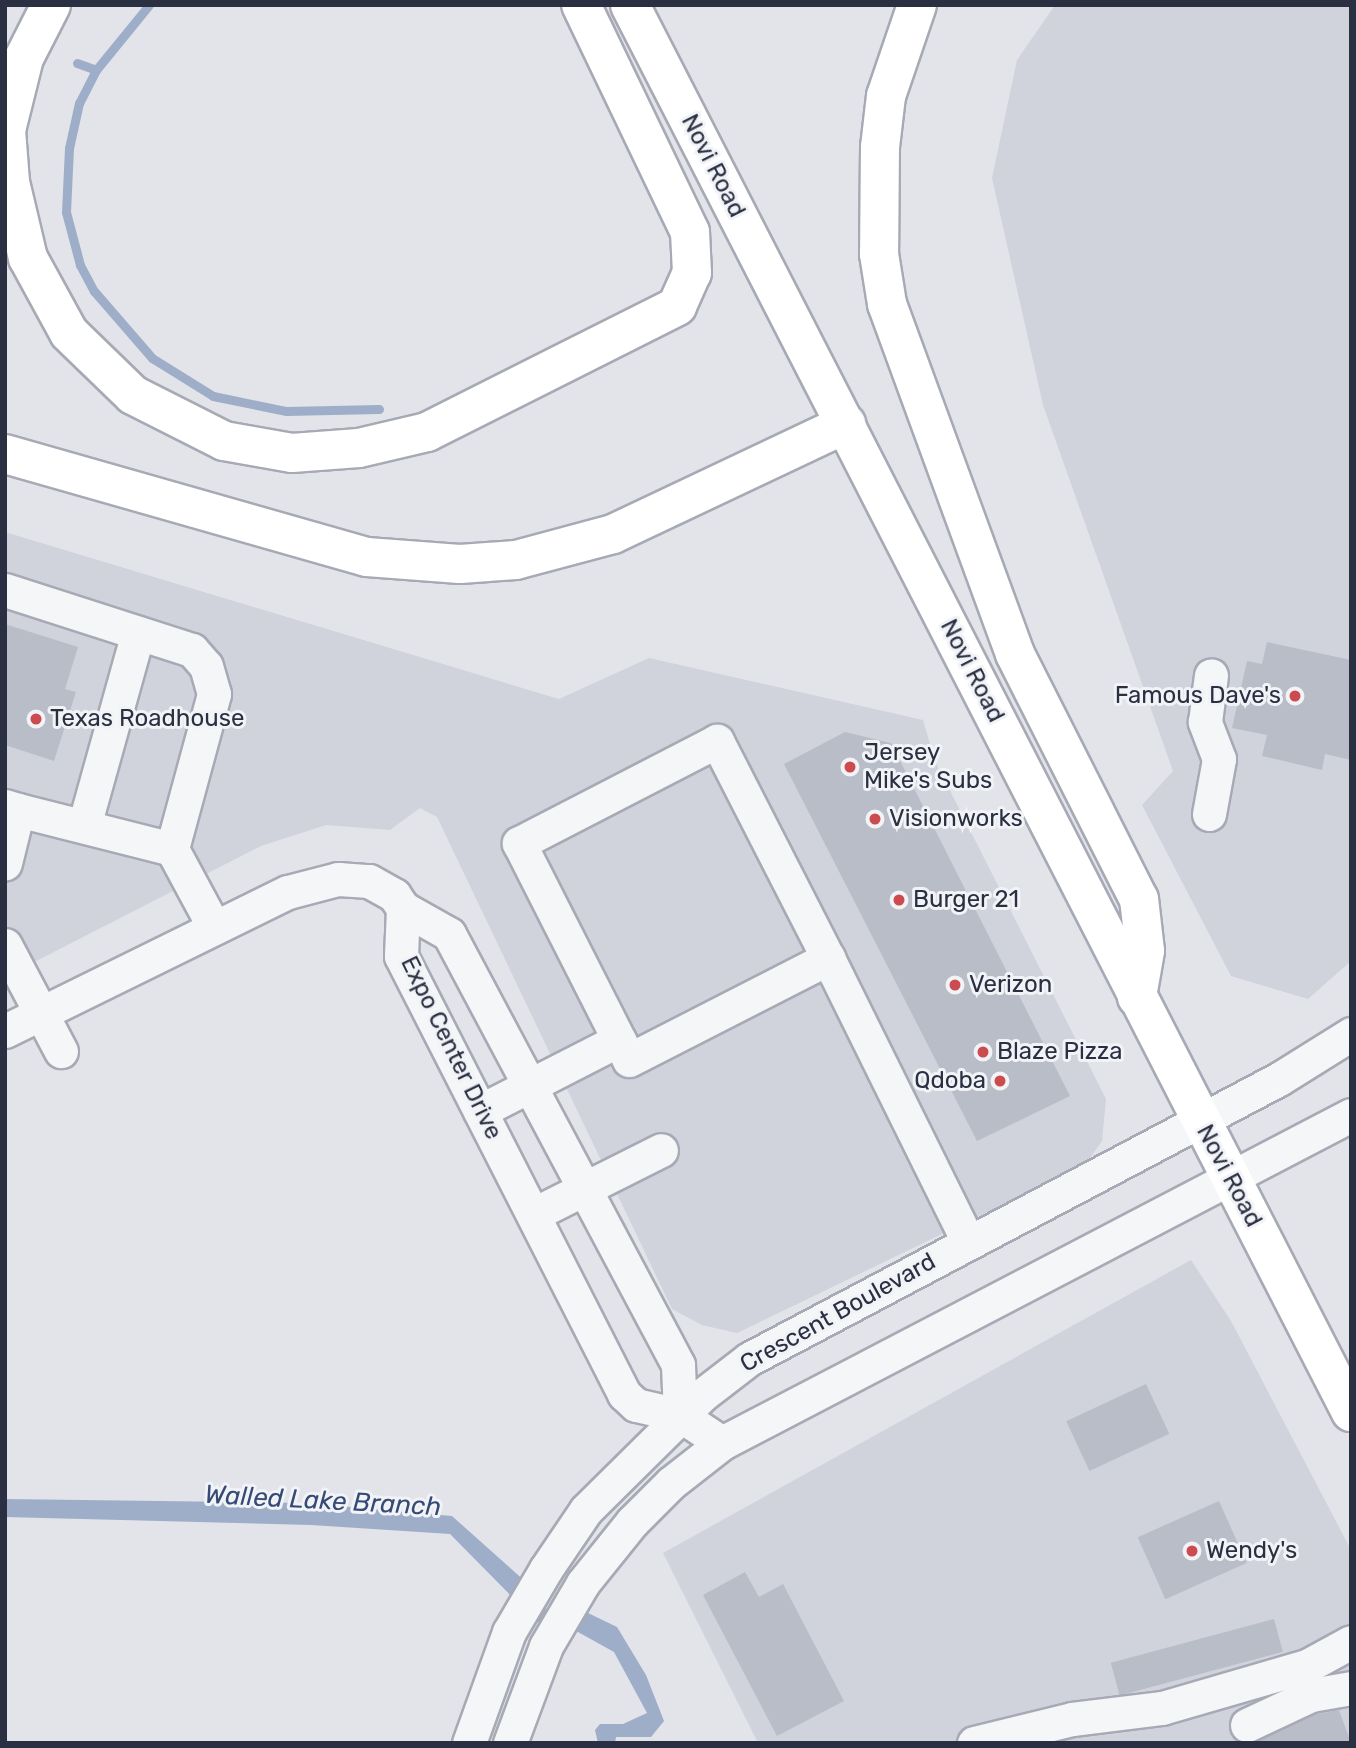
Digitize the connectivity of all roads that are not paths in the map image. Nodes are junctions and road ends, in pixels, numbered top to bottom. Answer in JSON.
{"nodes":[{"id":1,"x":51,"y":5,"type":"edge"},
{"id":2,"x":581,"y":5,"type":"edge"},
{"id":3,"x":630,"y":5,"type":"edge"},
{"id":4,"x":917,"y":5,"type":"edge"},
{"id":5,"x":846,"y":424,"type":"junction"},
{"id":6,"x":5,"y":454,"type":"edge"},
{"id":7,"x":5,"y":590,"type":"edge"},
{"id":8,"x":138,"y":633,"type":"junction"},
{"id":9,"x":1211,"y":675,"type":"dead end"},
{"id":10,"x":12,"y":808,"type":"edge"},
{"id":11,"x":1209,"y":814,"type":"dead end"},
{"id":12,"x":84,"y":827,"type":"junction"},
{"id":13,"x":172,"y":849,"type":"junction"},
{"id":14,"x":5,"y":863,"type":"edge"},
{"id":15,"x":403,"y":908,"type":"junction"},
{"id":16,"x":213,"y":925,"type":"junction"},
{"id":17,"x":5,"y":945,"type":"edge"},
{"id":18,"x":828,"y":958,"type":"junction"},
{"id":19,"x":1137,"y":997,"type":"junction"},
{"id":20,"x":41,"y":1013,"type":"junction"},
{"id":21,"x":5,"y":1031,"type":"edge"},
{"id":22,"x":1351,"y":1034,"type":"edge"},
{"id":23,"x":619,"y":1040,"type":"junction"},
{"id":24,"x":61,"y":1051,"type":"dead end"},
{"id":25,"x":530,"y":1087,"type":"junction"},
{"id":26,"x":480,"y":1111,"type":"junction"},
{"id":27,"x":1351,"y":1115,"type":"edge"},
{"id":28,"x":1200,"y":1121,"type":"junction"},
{"id":29,"x":661,"y":1150,"type":"dead end"},
{"id":30,"x":1231,"y":1178,"type":"junction"},
{"id":31,"x":585,"y":1188,"type":"junction"},
{"id":32,"x":534,"y":1214,"type":"junction"},
{"id":33,"x":968,"y":1241,"type":"junction"},
{"id":34,"x":1351,"y":1412,"type":"edge"},
{"id":35,"x":680,"y":1415,"type":"junction"},
{"id":36,"x":722,"y":1443,"type":"junction"},
{"id":37,"x":1351,"y":1642,"type":"edge"},
{"id":38,"x":1351,"y":1688,"type":"edge"},
{"id":39,"x":1247,"y":1725,"type":"dead end"},
{"id":40,"x":514,"y":1729,"type":"edge"},
{"id":41,"x":468,"y":1743,"type":"edge"},
{"id":42,"x":974,"y":1743,"type":"edge"}],
"edges":[{"from":1,"to":2,"type":"main road"},
{"from":3,"to":5,"type":"main road","name":"Novi Road"},
{"from":4,"to":19,"type":"main road"},
{"from":5,"to":6,"type":"main road"},
{"from":5,"to":19,"type":"main road","name":"Novi Road"},
{"from":7,"to":8,"type":"street"},
{"from":8,"to":12,"type":"street"},
{"from":8,"to":13,"type":"street"},
{"from":9,"to":11,"type":"street"},
{"from":10,"to":12,"type":"street"},
{"from":10,"to":14,"type":"street"},
{"from":12,"to":13,"type":"street"},
{"from":13,"to":16,"type":"street"},
{"from":15,"to":16,"type":"street"},
{"from":15,"to":25,"type":"street","name":"Expo Center Drive"},
{"from":15,"to":26,"type":"street","name":"Expo Center Drive"},
{"from":16,"to":20,"type":"street"},
{"from":17,"to":20,"type":"street"},
{"from":18,"to":23,"type":"street"},
{"from":18,"to":23,"type":"street"},
{"from":18,"to":33,"type":"street"},
{"from":19,"to":28,"type":"main road","name":"Novi Road"},
{"from":20,"to":21,"type":"street"},
{"from":20,"to":24,"type":"street"},
{"from":22,"to":28,"type":"street","name":"Crescent Boulevard"},
{"from":23,"to":25,"type":"street"},
{"from":25,"to":26,"type":"street"},
{"from":25,"to":31,"type":"street","name":"Expo Center Drive"},
{"from":26,"to":32,"type":"street","name":"Expo Center Drive"},
{"from":27,"to":30,"type":"street"},
{"from":28,"to":30,"type":"main road","name":"Novi Road"},
{"from":28,"to":33,"type":"street","name":"Crescent Boulevard"},
{"from":29,"to":31,"type":"street"},
{"from":30,"to":34,"type":"main road","name":"Novi Road"},
{"from":30,"to":36,"type":"street"},
{"from":31,"to":32,"type":"street"},
{"from":31,"to":35,"type":"street","name":"Expo Center Drive"},
{"from":32,"to":35,"type":"street","name":"Expo Center Drive"},
{"from":33,"to":35,"type":"street","name":"Crescent Boulevard"},
{"from":35,"to":36,"type":"street","name":"Expo Center Drive"},
{"from":35,"to":41,"type":"street","name":"Crescent Boulevard"},
{"from":36,"to":40,"type":"street"},
{"from":37,"to":42,"type":"street"},
{"from":38,"to":39,"type":"street"}]}
